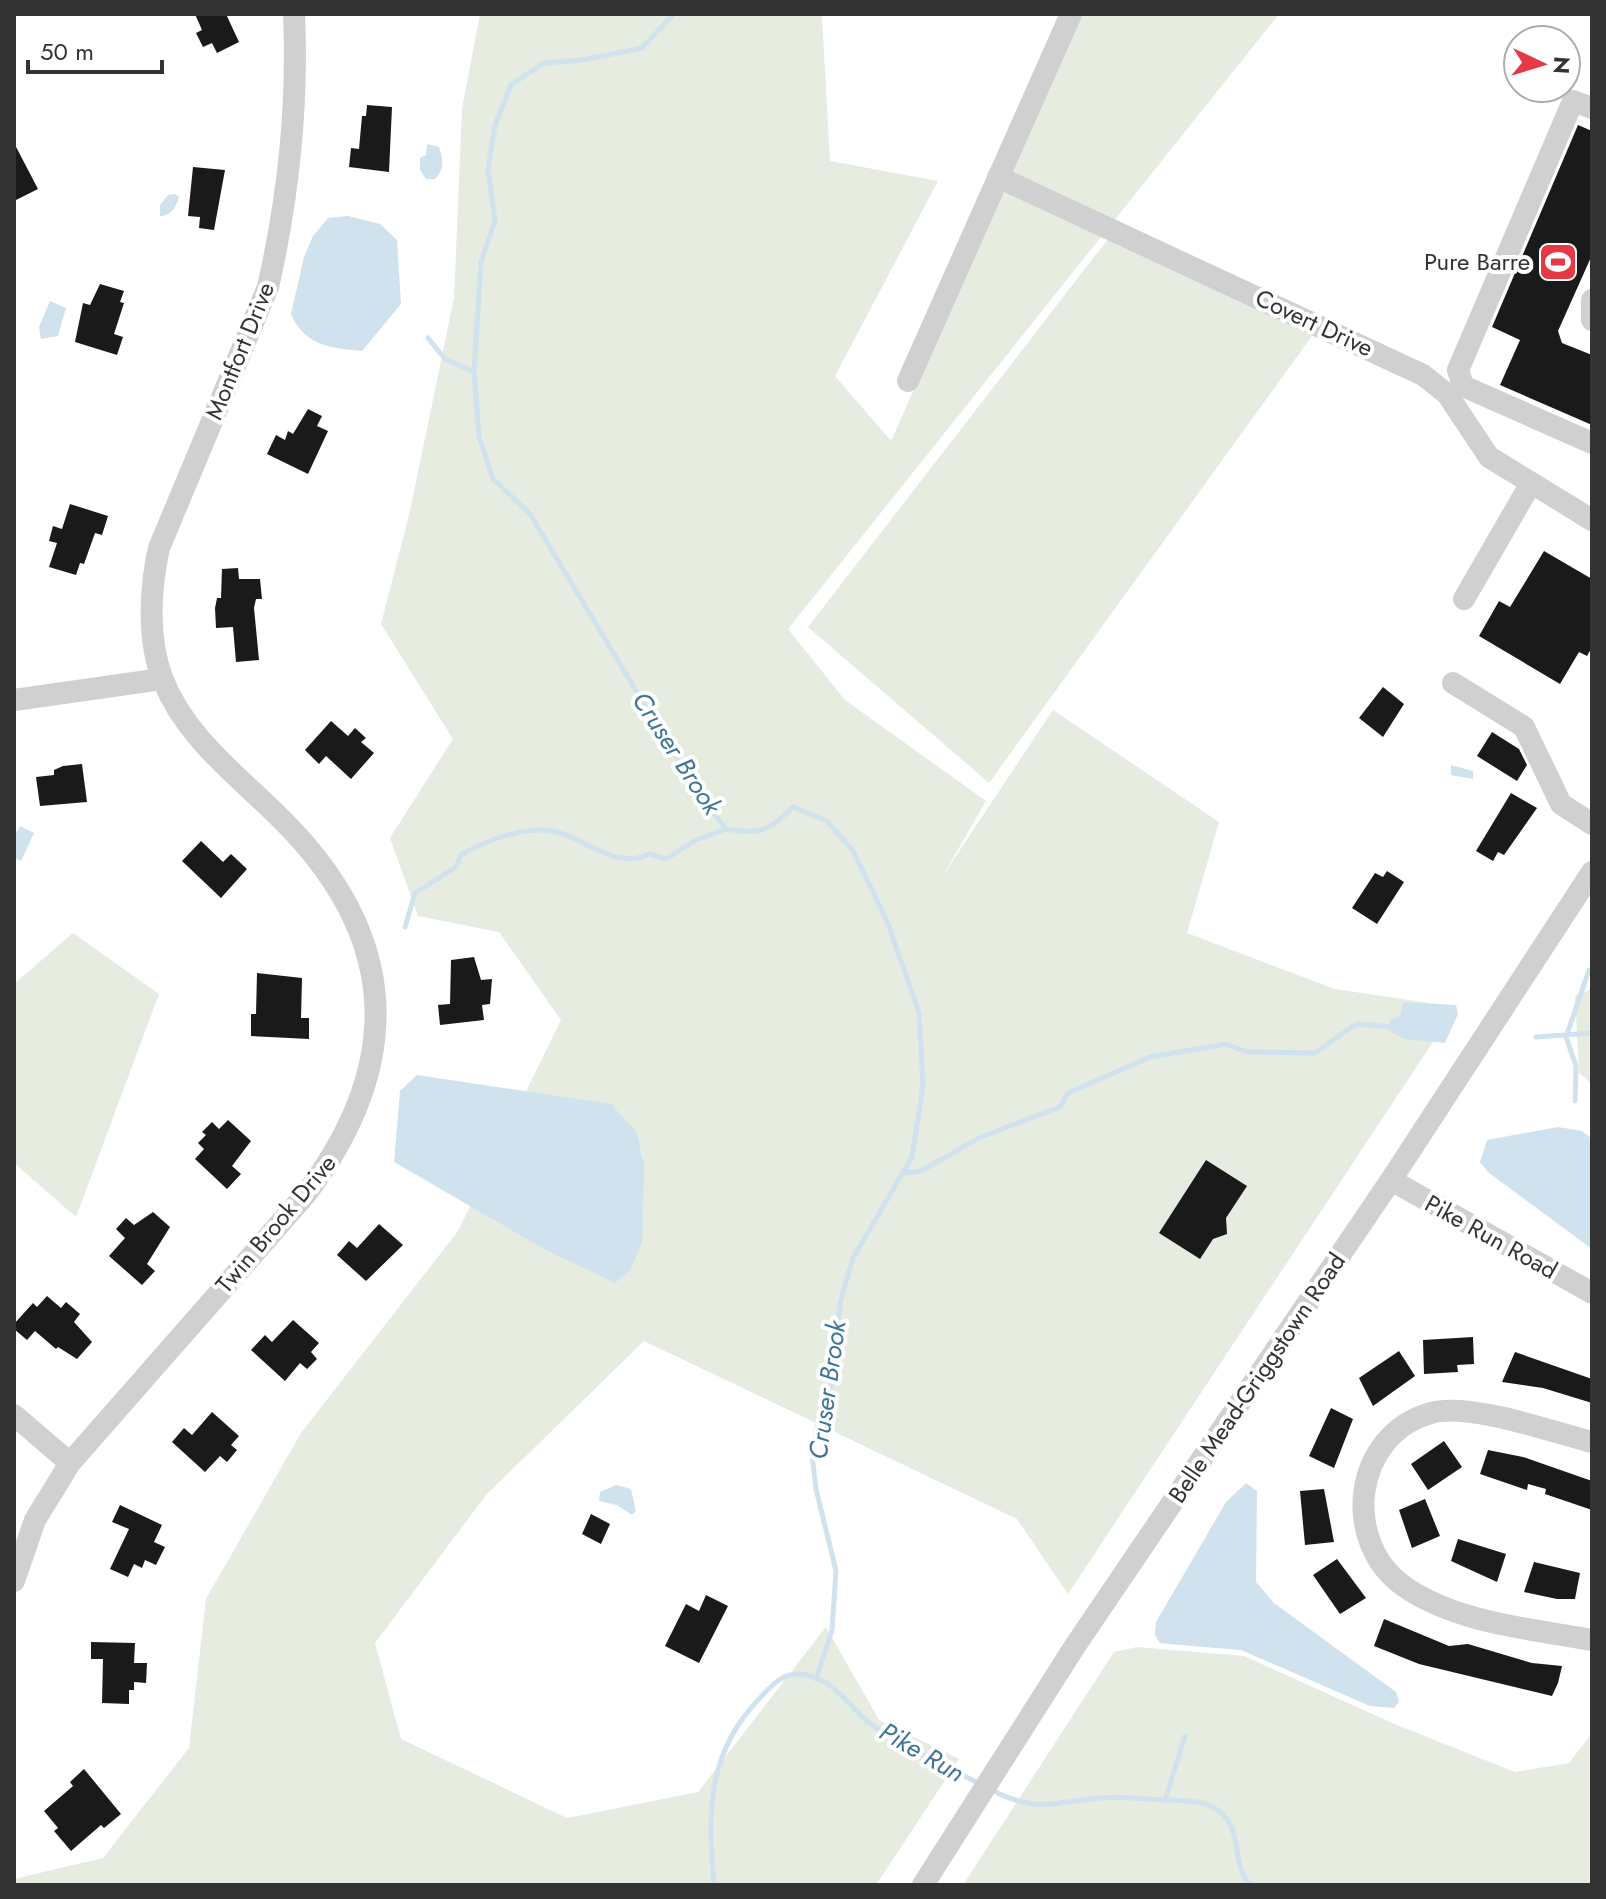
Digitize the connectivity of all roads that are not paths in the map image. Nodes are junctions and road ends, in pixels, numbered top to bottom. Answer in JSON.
{"nodes":[{"id":1,"x":294,"y":14,"type":"edge"},
{"id":2,"x":1071,"y":14,"type":"edge"},
{"id":3,"x":1592,"y":108,"type":"edge"},
{"id":4,"x":998,"y":177,"type":"junction"},
{"id":5,"x":1592,"y":300,"type":"edge"},
{"id":6,"x":1592,"y":320,"type":"edge"},
{"id":7,"x":908,"y":381,"type":"dead end"},
{"id":8,"x":1455,"y":390,"type":"junction"},
{"id":9,"x":1592,"y":443,"type":"edge"},
{"id":10,"x":1531,"y":483,"type":"junction"},
{"id":11,"x":1592,"y":520,"type":"edge"},
{"id":12,"x":1464,"y":599,"type":"dead end"},
{"id":13,"x":162,"y":679,"type":"junction"},
{"id":14,"x":1453,"y":683,"type":"dead end"},
{"id":15,"x":14,"y":700,"type":"edge"},
{"id":16,"x":221,"y":764,"type":"joint"},
{"id":17,"x":1592,"y":824,"type":"edge"},
{"id":18,"x":1592,"y":872,"type":"edge"},
{"id":19,"x":1391,"y":1180,"type":"junction"},
{"id":20,"x":1592,"y":1293,"type":"edge"},
{"id":21,"x":14,"y":1415,"type":"edge"},
{"id":22,"x":1592,"y":1442,"type":"edge"},
{"id":23,"x":70,"y":1463,"type":"junction"},
{"id":24,"x":14,"y":1581,"type":"edge"},
{"id":25,"x":1592,"y":1640,"type":"edge"},
{"id":26,"x":923,"y":1885,"type":"edge"}],
"edges":[{"from":1,"to":13,"type":"street","name":"Montfort Drive"},
{"from":2,"to":4,"type":"street"},
{"from":3,"to":8,"type":"street"},
{"from":4,"to":7,"type":"street"},
{"from":4,"to":8,"type":"street","name":"Covert Drive"},
{"from":5,"to":6,"type":"street"},
{"from":8,"to":9,"type":"street"},
{"from":8,"to":10,"type":"street","name":"Covert Drive"},
{"from":10,"to":11,"type":"street","name":"Covert Drive"},
{"from":10,"to":12,"type":"street"},
{"from":13,"to":15,"type":"street"},
{"from":13,"to":16,"type":"street","name":"Montfort Drive"},
{"from":14,"to":17,"type":"street"},
{"from":16,"to":23,"type":"street","name":"Twin Brook Drive"},
{"from":18,"to":19,"type":"street","name":"Belle Mead-Griggstown Road"},
{"from":19,"to":20,"type":"street","name":"Pike Run Road"},
{"from":19,"to":26,"type":"street","name":"Belle Mead-Griggstown Road"},
{"from":21,"to":23,"type":"street"},
{"from":22,"to":25,"type":"street"},
{"from":23,"to":24,"type":"street","name":"Twin Brook Drive"}]}
